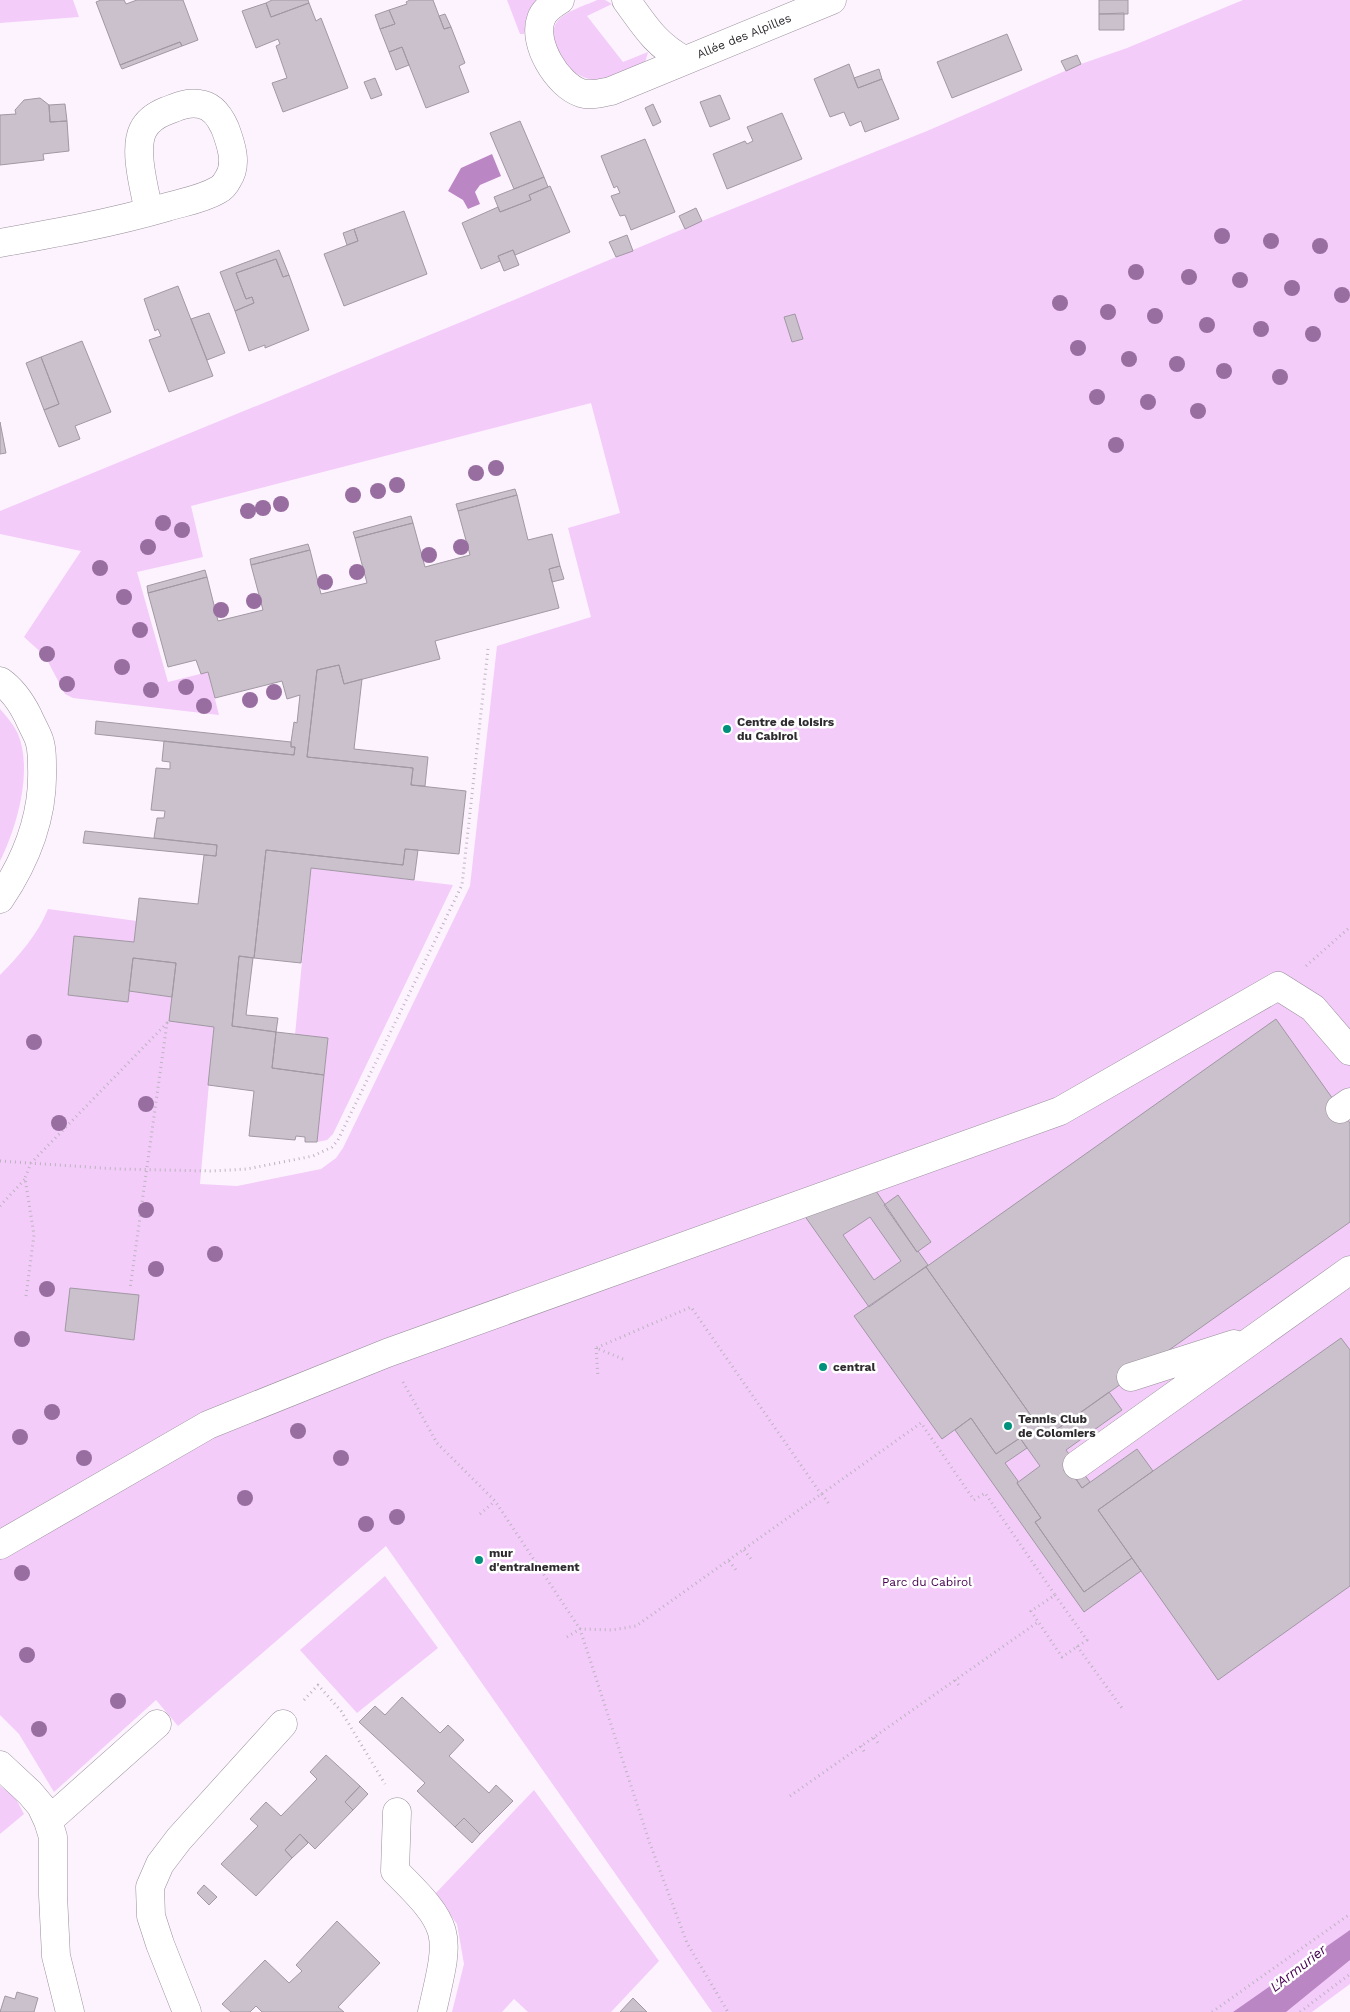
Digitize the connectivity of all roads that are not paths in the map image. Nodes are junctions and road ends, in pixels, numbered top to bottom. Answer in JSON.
{"nodes":[{"id":1,"x":560,"y":0,"type":"edge"},
{"id":2,"x":626,"y":0,"type":"edge"},
{"id":3,"x":832,"y":0,"type":"edge"},
{"id":4,"x":684,"y":60,"type":"junction"},
{"id":5,"x":149,"y":212,"type":"dead end"},
{"id":6,"x":0,"y":243,"type":"edge"},
{"id":7,"x":0,"y":681,"type":"edge"},
{"id":8,"x":0,"y":899,"type":"edge"},
{"id":9,"x":1350,"y":1050,"type":"edge"},
{"id":10,"x":798,"y":1225,"type":"dead end"},
{"id":11,"x":1348,"y":1277,"type":"edge"},
{"id":12,"x":552,"y":1293,"type":"junction"},
{"id":13,"x":1258,"y":1336,"type":"junction"},
{"id":14,"x":1131,"y":1377,"type":"dead end"},
{"id":15,"x":1077,"y":1465,"type":"dead end"},
{"id":16,"x":0,"y":1546,"type":"edge"},
{"id":17,"x":157,"y":1724,"type":"dead end"},
{"id":18,"x":283,"y":1724,"type":"road end"},
{"id":19,"x":0,"y":1765,"type":"edge"},
{"id":20,"x":397,"y":1812,"type":"road end"},
{"id":21,"x":48,"y":1821,"type":"junction"},
{"id":22,"x":70,"y":2012,"type":"edge"},
{"id":23,"x":187,"y":2012,"type":"edge"},
{"id":24,"x":432,"y":2012,"type":"edge"}],
"edges":[{"from":1,"to":4,"type":"street","name":"Allée des Alpilles"},
{"from":2,"to":4,"type":"street","name":"Allée des Alpilles"},
{"from":3,"to":4,"type":"street","name":"Allée des Alpilles"},
{"from":5,"to":6,"type":"street"},
{"from":7,"to":8,"type":"street"},
{"from":9,"to":12,"type":"street"},
{"from":10,"to":12,"type":"street"},
{"from":11,"to":13,"type":"street"},
{"from":12,"to":16,"type":"street"},
{"from":13,"to":14,"type":"street"},
{"from":13,"to":15,"type":"street"},
{"from":17,"to":21,"type":"street"},
{"from":18,"to":23,"type":"street"},
{"from":19,"to":21,"type":"street"},
{"from":20,"to":24,"type":"street"},
{"from":21,"to":22,"type":"street"}]}
